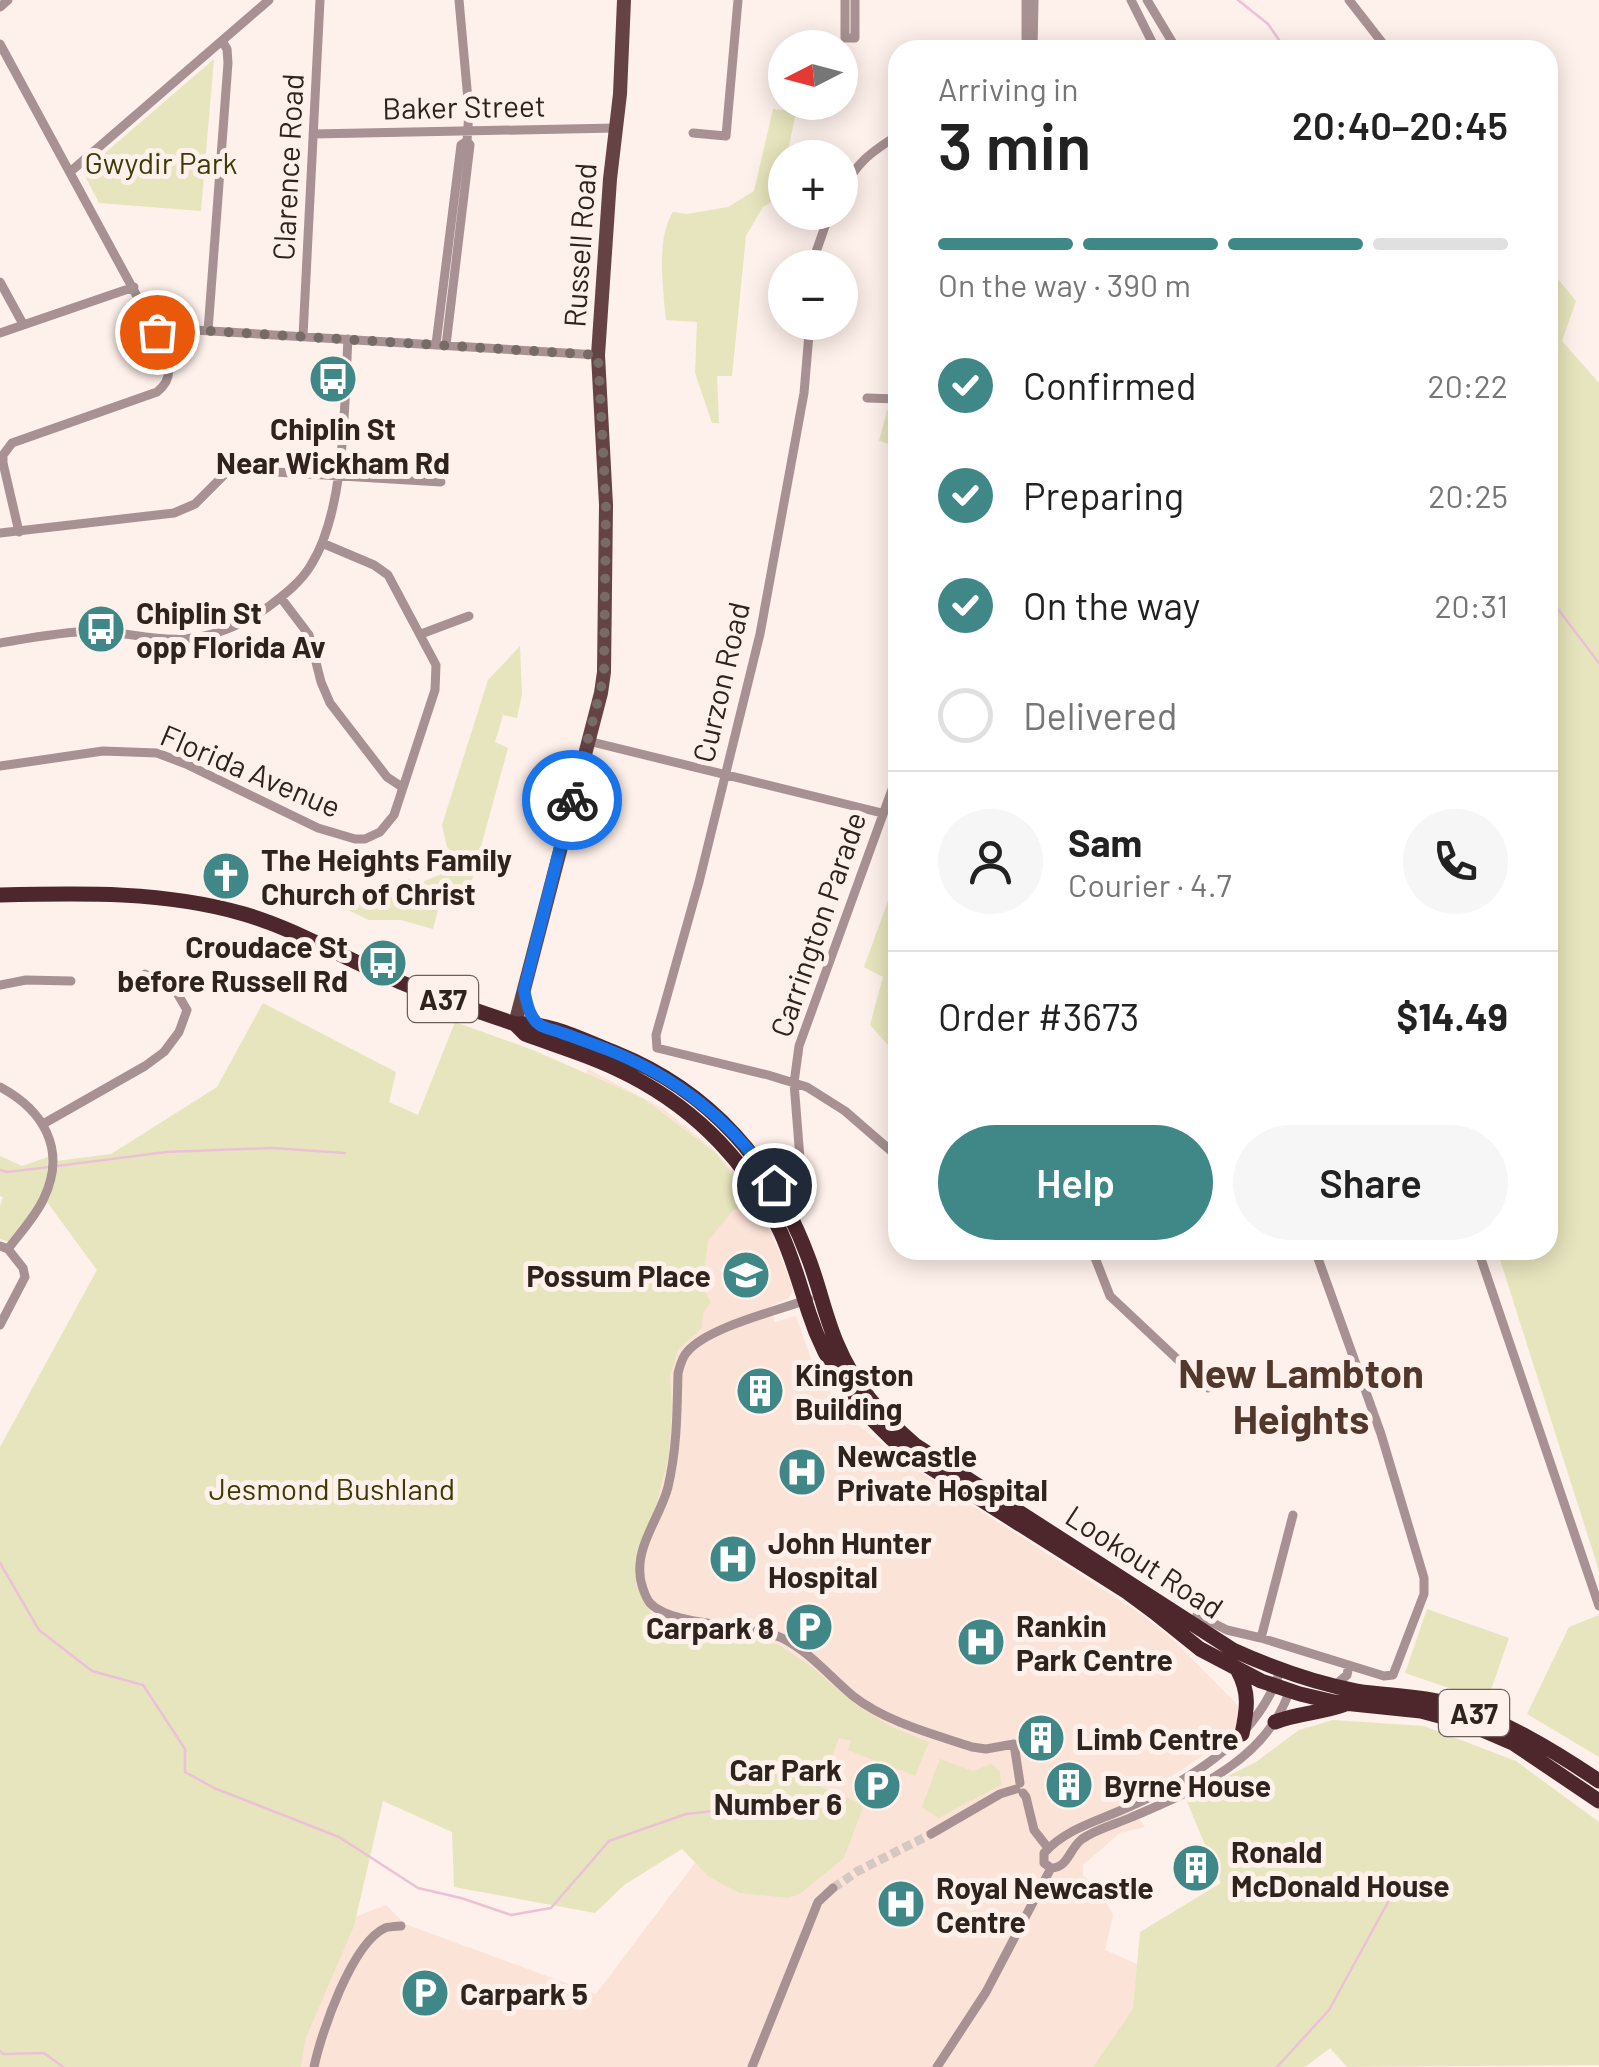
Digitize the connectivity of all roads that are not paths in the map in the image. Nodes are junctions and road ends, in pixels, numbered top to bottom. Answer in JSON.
{"nodes":[{"id":1,"x":8,"y":0,"type":"edge"},
{"id":2,"x":269,"y":0,"type":"edge"},
{"id":3,"x":320,"y":0,"type":"edge"},
{"id":4,"x":458,"y":0,"type":"edge"},
{"id":5,"x":624,"y":0,"type":"edge"},
{"id":6,"x":738,"y":0,"type":"edge"},
{"id":7,"x":845,"y":0,"type":"edge"},
{"id":8,"x":855,"y":0,"type":"edge"},
{"id":9,"x":1026,"y":0,"type":"edge"},
{"id":10,"x":1034,"y":0,"type":"edge"},
{"id":11,"x":1131,"y":0,"type":"edge"},
{"id":12,"x":1148,"y":0,"type":"edge"},
{"id":13,"x":1349,"y":0,"type":"edge"},
{"id":14,"x":0,"y":6,"type":"edge"},
{"id":15,"x":222,"y":40,"type":"junction"},
{"id":16,"x":1025,"y":40,"type":"edge"},
{"id":17,"x":1026,"y":40,"type":"edge"},
{"id":18,"x":1151,"y":40,"type":"edge"},
{"id":19,"x":1171,"y":40,"type":"edge"},
{"id":20,"x":1380,"y":40,"type":"edge"},
{"id":21,"x":0,"y":44,"type":"edge"},
{"id":22,"x":616,"y":128,"type":"junction"},
{"id":23,"x":313,"y":134,"type":"junction"},
{"id":24,"x":694,"y":134,"type":"dead end"},
{"id":25,"x":467,"y":136,"type":"junction"},
{"id":26,"x":888,"y":141,"type":"edge"},
{"id":27,"x":858,"y":164,"type":"edge"},
{"id":28,"x":70,"y":172,"type":"junction"},
{"id":29,"x":0,"y":282,"type":"edge"},
{"id":30,"x":134,"y":287,"type":"junction"},
{"id":31,"x":23,"y":324,"type":"junction"},
{"id":32,"x":208,"y":331,"type":"junction"},
{"id":33,"x":0,"y":332,"type":"edge"},
{"id":34,"x":157,"y":332,"type":"junction"},
{"id":35,"x":303,"y":336,"type":"junction"},
{"id":36,"x":348,"y":339,"type":"junction"},
{"id":37,"x":808,"y":340,"type":"edge"},
{"id":38,"x":441,"y":345,"type":"junction"},
{"id":39,"x":598,"y":355,"type":"junction"},
{"id":40,"x":867,"y":398,"type":"dead end"},
{"id":41,"x":888,"y":399,"type":"edge"},
{"id":42,"x":338,"y":476,"type":"junction"},
{"id":43,"x":442,"y":482,"type":"dead end"},
{"id":44,"x":18,"y":532,"type":"junction"},
{"id":45,"x":0,"y":533,"type":"edge"},
{"id":46,"x":322,"y":543,"type":"junction"},
{"id":47,"x":281,"y":598,"type":"junction"},
{"id":48,"x":470,"y":616,"type":"dead end"},
{"id":49,"x":422,"y":634,"type":"junction"},
{"id":50,"x":0,"y":643,"type":"edge"},
{"id":51,"x":588,"y":741,"type":"junction"},
{"id":52,"x":0,"y":766,"type":"edge"},
{"id":53,"x":724,"y":775,"type":"junction"},
{"id":54,"x":402,"y":787,"type":"junction"},
{"id":55,"x":888,"y":799,"type":"edge"},
{"id":56,"x":882,"y":814,"type":"junction"},
{"id":57,"x":0,"y":896,"type":"edge"},
{"id":58,"x":144,"y":974,"type":"dead end"},
{"id":59,"x":71,"y":981,"type":"dead end"},
{"id":60,"x":0,"y":986,"type":"edge"},
{"id":61,"x":524,"y":990,"type":"junction"},
{"id":62,"x":515,"y":1024,"type":"junction"},
{"id":63,"x":541,"y":1026,"type":"junction"},
{"id":64,"x":794,"y":1083,"type":"junction"},
{"id":65,"x":0,"y":1088,"type":"edge"},
{"id":66,"x":43,"y":1124,"type":"junction"},
{"id":67,"x":888,"y":1148,"type":"edge"},
{"id":68,"x":787,"y":1206,"type":"junction"},
{"id":69,"x":4,"y":1248,"type":"edge"},
{"id":70,"x":1096,"y":1260,"type":"edge"},
{"id":71,"x":1319,"y":1260,"type":"edge"},
{"id":72,"x":1481,"y":1260,"type":"edge"},
{"id":73,"x":813,"y":1297,"type":"junction"},
{"id":74,"x":0,"y":1325,"type":"edge"},
{"id":75,"x":1208,"y":1388,"type":"dead end"},
{"id":76,"x":1293,"y":1516,"type":"dead end"},
{"id":77,"x":1599,"y":1606,"type":"edge"},
{"id":78,"x":1198,"y":1615,"type":"dead end"},
{"id":79,"x":1261,"y":1638,"type":"junction"},
{"id":80,"x":1354,"y":1666,"type":"junction"},
{"id":81,"x":1238,"y":1671,"type":"junction"},
{"id":82,"x":1284,"y":1681,"type":"junction"},
{"id":83,"x":1334,"y":1686,"type":"junction"},
{"id":84,"x":1353,"y":1697,"type":"junction"},
{"id":85,"x":1275,"y":1722,"type":"junction"},
{"id":86,"x":1242,"y":1734,"type":"junction"},
{"id":87,"x":1599,"y":1781,"type":"edge"},
{"id":88,"x":1020,"y":1788,"type":"junction"},
{"id":89,"x":1599,"y":1801,"type":"edge"},
{"id":90,"x":931,"y":1834,"type":"tunnel mouth"},
{"id":91,"x":1051,"y":1847,"type":"junction"},
{"id":92,"x":1066,"y":1857,"type":"junction"},
{"id":93,"x":1051,"y":1868,"type":"junction"},
{"id":94,"x":833,"y":1888,"type":"tunnel mouth"},
{"id":95,"x":400,"y":1926,"type":"dead end"},
{"id":96,"x":314,"y":2067,"type":"edge"},
{"id":97,"x":752,"y":2067,"type":"edge"},
{"id":98,"x":937,"y":2067,"type":"edge"}],
"edges":[{"from":1,"to":14,"type":"street"},
{"from":2,"to":15,"type":"street"},
{"from":3,"to":23,"type":"street","name":"Clarence Road"},
{"from":4,"to":25,"type":"street"},
{"from":5,"to":22,"type":"main road","name":"Russell Road"},
{"from":6,"to":24,"type":"street"},
{"from":7,"to":8,"type":"street"},
{"from":9,"to":16,"type":"street"},
{"from":10,"to":17,"type":"street"},
{"from":11,"to":18,"type":"street"},
{"from":12,"to":19,"type":"street"},
{"from":13,"to":20,"type":"street"},
{"from":15,"to":28,"type":"street"},
{"from":15,"to":32,"type":"street"},
{"from":21,"to":28,"type":"street"},
{"from":22,"to":25,"type":"street","name":"Baker Street"},
{"from":22,"to":39,"type":"main road","name":"Russell Road"},
{"from":23,"to":25,"type":"street","name":"Baker Street"},
{"from":23,"to":35,"type":"street","name":"Clarence Road"},
{"from":25,"to":38,"type":"street"},
{"from":26,"to":27,"type":"street"},
{"from":28,"to":30,"type":"street"},
{"from":29,"to":31,"type":"street"},
{"from":30,"to":31,"type":"street"},
{"from":30,"to":34,"type":"street"},
{"from":31,"to":33,"type":"street"},
{"from":32,"to":34,"type":"street"},
{"from":32,"to":35,"type":"street"},
{"from":34,"to":44,"type":"street"},
{"from":35,"to":36,"type":"street"},
{"from":36,"to":38,"type":"street"},
{"from":36,"to":42,"type":"street"},
{"from":37,"to":53,"type":"street","name":"Curzon Road"},
{"from":38,"to":39,"type":"street"},
{"from":39,"to":51,"type":"main road","name":"Russell Road"},
{"from":40,"to":41,"type":"street"},
{"from":42,"to":43,"type":"street"},
{"from":42,"to":44,"type":"street"},
{"from":42,"to":46,"type":"street"},
{"from":44,"to":45,"type":"street"},
{"from":46,"to":47,"type":"street"},
{"from":46,"to":49,"type":"street"},
{"from":47,"to":50,"type":"street"},
{"from":47,"to":54,"type":"street","name":"Florida Avenue"},
{"from":48,"to":49,"type":"street"},
{"from":49,"to":54,"type":"street"},
{"from":51,"to":53,"type":"street"},
{"from":51,"to":61,"type":"main road","name":"Russell Road"},
{"from":52,"to":54,"type":"street","name":"Florida Avenue"},
{"from":53,"to":56,"type":"street"},
{"from":53,"to":64,"type":"street","name":"Curzon Road"},
{"from":55,"to":56,"type":"street","name":"Carrington Parade"},
{"from":56,"to":64,"type":"street","name":"Carrington Parade"},
{"from":57,"to":62,"type":"highway","number":"A37"},
{"from":58,"to":66,"type":"street"},
{"from":59,"to":60,"type":"street"},
{"from":61,"to":62,"type":"main road","name":"Russell Road"},
{"from":61,"to":63,"type":"main road"},
{"from":62,"to":63,"type":"highway","name":"Lookout Road","number":"A37"},
{"from":62,"to":73,"type":"highway","name":"Lookout Road","number":"A37"},
{"from":63,"to":68,"type":"highway","name":"Lookout Road","number":"A37"},
{"from":64,"to":67,"type":"street"},
{"from":64,"to":68,"type":"street","name":"Carrington Parade"},
{"from":65,"to":66,"type":"street"},
{"from":66,"to":69,"type":"street"},
{"from":68,"to":73,"type":"highway","name":"Lookout Road","number":"A37"},
{"from":69,"to":74,"type":"street"},
{"from":70,"to":75,"type":"street"},
{"from":71,"to":80,"type":"street"},
{"from":72,"to":77,"type":"street"},
{"from":73,"to":81,"type":"highway","name":"Lookout Road","number":"A37"},
{"from":73,"to":82,"type":"highway","name":"Lookout Road","number":"A37"},
{"from":73,"to":88,"type":"street"},
{"from":76,"to":79,"type":"street"},
{"from":78,"to":79,"type":"street"},
{"from":79,"to":80,"type":"street"},
{"from":80,"to":83,"type":"street"},
{"from":80,"to":84,"type":"street"},
{"from":81,"to":82,"type":"highway","name":"Lookout Road","number":"A37"},
{"from":81,"to":86,"type":"highway"},
{"from":82,"to":83,"type":"highway","name":"Lookout Road","number":"A37"},
{"from":82,"to":84,"type":"highway","name":"Lookout Road","number":"A37"},
{"from":82,"to":85,"type":"street"},
{"from":82,"to":86,"type":"street"},
{"from":83,"to":84,"type":"highway","name":"Lookout Road","number":"A37"},
{"from":84,"to":85,"type":"highway"},
{"from":84,"to":87,"type":"highway","name":"Lookout Road","number":"A37"},
{"from":84,"to":89,"type":"highway","name":"Lookout Road","number":"A37"},
{"from":85,"to":92,"type":"street"},
{"from":86,"to":91,"type":"street"},
{"from":88,"to":90,"type":"street"},
{"from":88,"to":91,"type":"street"},
{"from":91,"to":92,"type":"street"},
{"from":91,"to":93,"type":"street"},
{"from":92,"to":93,"type":"street"},
{"from":93,"to":98,"type":"street"},
{"from":94,"to":97,"type":"street"},
{"from":95,"to":96,"type":"street"}]}
